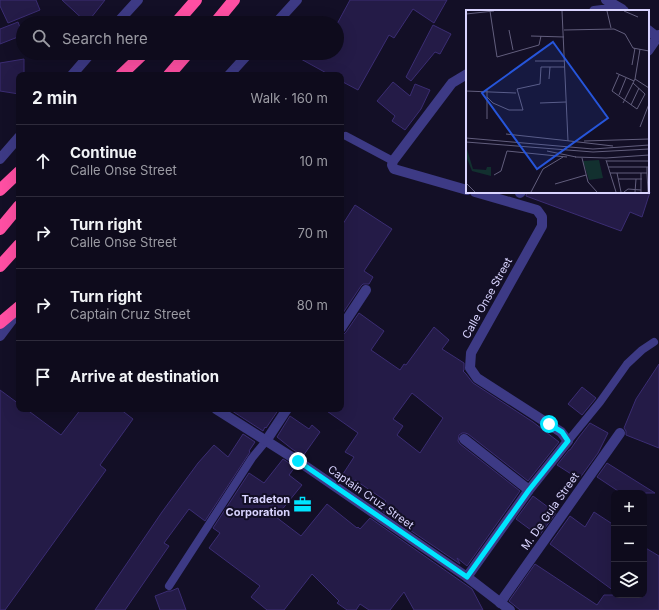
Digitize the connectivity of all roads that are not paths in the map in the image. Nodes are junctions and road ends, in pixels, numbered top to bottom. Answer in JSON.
{"nodes":[{"id":1,"x":138,"y":0,"type":"edge"},
{"id":2,"x":196,"y":0,"type":"edge"},
{"id":3,"x":234,"y":0,"type":"edge"},
{"id":4,"x":297,"y":0,"type":"edge"},
{"id":5,"x":606,"y":0,"type":"edge"},
{"id":6,"x":602,"y":10,"type":"edge"},
{"id":7,"x":623,"y":10,"type":"edge"},
{"id":8,"x":123,"y":16,"type":"edge"},
{"id":9,"x":182,"y":16,"type":"edge"},
{"id":10,"x":221,"y":16,"type":"edge"},
{"id":11,"x":282,"y":16,"type":"edge"},
{"id":12,"x":649,"y":31,"type":"edge"},
{"id":13,"x":658,"y":36,"type":"edge"},
{"id":14,"x":649,"y":50,"type":"edge"},
{"id":15,"x":85,"y":60,"type":"edge"},
{"id":16,"x":137,"y":60,"type":"edge"},
{"id":17,"x":144,"y":60,"type":"edge"},
{"id":18,"x":182,"y":60,"type":"edge"},
{"id":19,"x":243,"y":60,"type":"edge"},
{"id":20,"x":75,"y":72,"type":"edge"},
{"id":21,"x":124,"y":72,"type":"edge"},
{"id":22,"x":134,"y":72,"type":"edge"},
{"id":23,"x":172,"y":72,"type":"edge"},
{"id":24,"x":232,"y":72,"type":"edge"},
{"id":25,"x":466,"y":75,"type":"edge"},
{"id":26,"x":346,"y":136,"type":"dead end"},
{"id":27,"x":16,"y":140,"type":"edge"},
{"id":28,"x":0,"y":159,"type":"edge"},
{"id":29,"x":393,"y":160,"type":"junction"},
{"id":30,"x":16,"y":175,"type":"edge"},
{"id":31,"x":0,"y":190,"type":"edge"},
{"id":32,"x":466,"y":190,"type":"edge"},
{"id":33,"x":478,"y":193,"type":"edge"},
{"id":34,"x":16,"y":210,"type":"edge"},
{"id":35,"x":0,"y":229,"type":"edge"},
{"id":36,"x":16,"y":248,"type":"edge"},
{"id":37,"x":0,"y":266,"type":"edge"},
{"id":38,"x":366,"y":290,"type":"dead end"},
{"id":39,"x":16,"y":310,"type":"edge"},
{"id":40,"x":16,"y":314,"type":"edge"},
{"id":41,"x":0,"y":323,"type":"edge"},
{"id":42,"x":344,"y":323,"type":"edge"},
{"id":43,"x":0,"y":336,"type":"edge"},
{"id":44,"x":654,"y":342,"type":"dead end"},
{"id":45,"x":221,"y":412,"type":"edge"},
{"id":46,"x":285,"y":412,"type":"edge"},
{"id":47,"x":620,"y":433,"type":"dead end"},
{"id":48,"x":464,"y":439,"type":"dead end"},
{"id":49,"x":266,"y":440,"type":"junction"},
{"id":50,"x":568,"y":441,"type":"junction"},
{"id":51,"x":529,"y":490,"type":"junction"},
{"id":52,"x":467,"y":577,"type":"junction"},
{"id":53,"x":169,"y":586,"type":"dead end"},
{"id":54,"x":500,"y":603,"type":"junction"},
{"id":55,"x":510,"y":610,"type":"edge"}],
"edges":[{"from":1,"to":8,"type":"street"},
{"from":2,"to":9,"type":"highway"},
{"from":3,"to":10,"type":"highway"},
{"from":4,"to":11,"type":"street"},
{"from":5,"to":7,"type":"street"},
{"from":6,"to":7,"type":"street"},
{"from":12,"to":13,"type":"street"},
{"from":13,"to":14,"type":"street"},
{"from":15,"to":20,"type":"street"},
{"from":16,"to":21,"type":"highway"},
{"from":17,"to":22,"type":"highway"},
{"from":18,"to":23,"type":"highway"},
{"from":19,"to":24,"type":"street"},
{"from":25,"to":29,"type":"street"},
{"from":26,"to":29,"type":"lane"},
{"from":27,"to":28,"type":"street"},
{"from":29,"to":32,"type":"street"},
{"from":30,"to":31,"type":"highway"},
{"from":33,"to":50,"type":"street","name":"Calle Onse Street"},
{"from":34,"to":35,"type":"highway"},
{"from":36,"to":37,"type":"highway"},
{"from":38,"to":42,"type":"street"},
{"from":39,"to":41,"type":"highway"},
{"from":40,"to":43,"type":"street"},
{"from":44,"to":50,"type":"lane"},
{"from":45,"to":49,"type":"street","name":"Captain Cruz Street"},
{"from":46,"to":49,"type":"street"},
{"from":47,"to":54,"type":"street","name":"M. De Gula Street"},
{"from":48,"to":51,"type":"street"},
{"from":49,"to":52,"type":"street","name":"Captain Cruz Street"},
{"from":49,"to":53,"type":"lane"},
{"from":50,"to":51,"type":"street"},
{"from":51,"to":52,"type":"street"},
{"from":52,"to":54,"type":"street","name":"Captain Cruz Street"},
{"from":54,"to":55,"type":"street","name":"Captain Cruz Street"}]}
